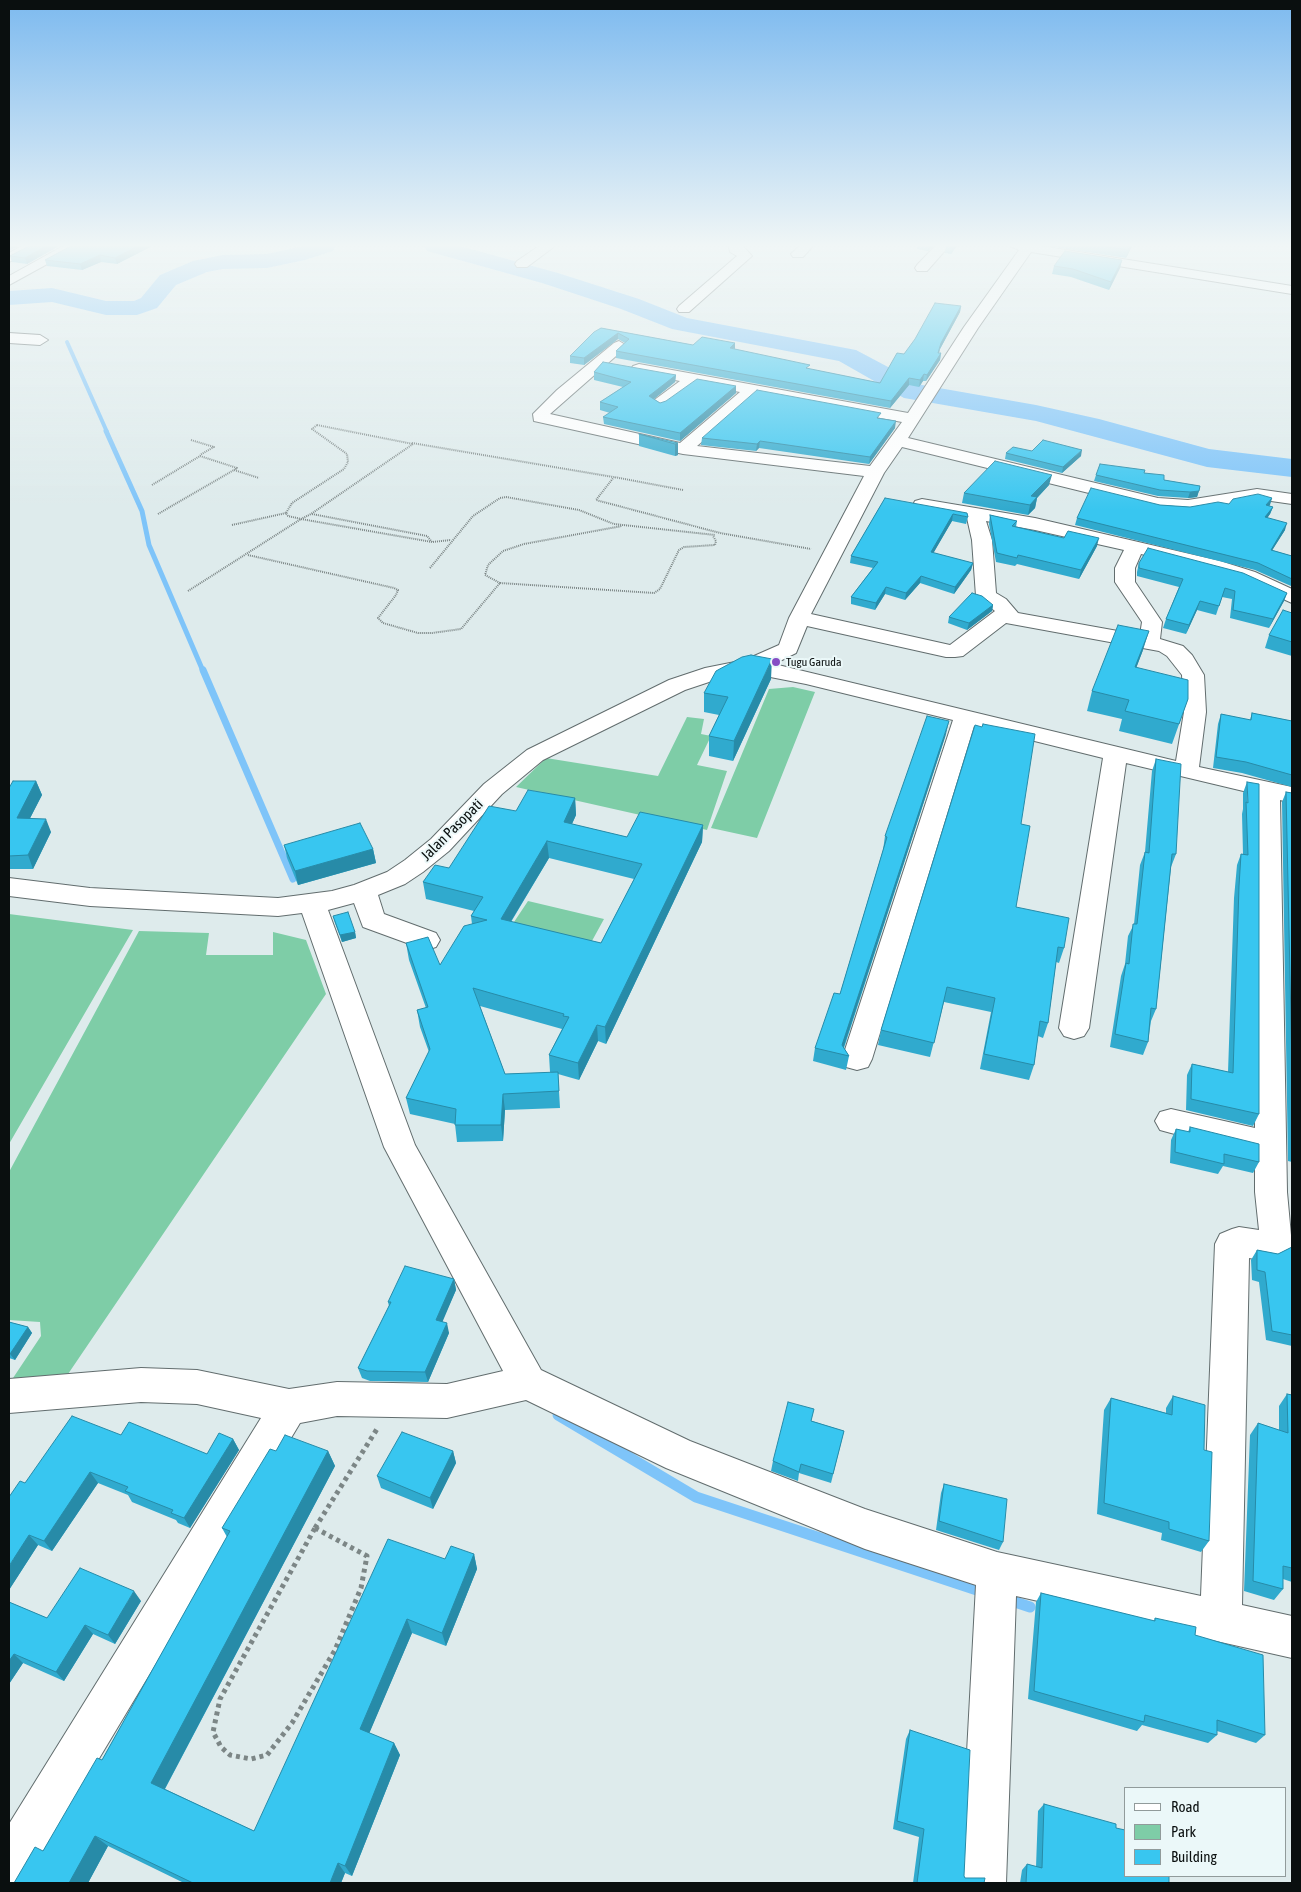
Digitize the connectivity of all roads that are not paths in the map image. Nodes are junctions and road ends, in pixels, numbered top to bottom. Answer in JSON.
{"nodes":[{"id":1,"x":966,"y":334,"type":"edge"},
{"id":2,"x":9,"y":338,"type":"edge"},
{"id":3,"x":40,"y":340,"type":"dead end"},
{"id":4,"x":619,"y":346,"type":"edge"},
{"id":5,"x":601,"y":362,"type":"junction"},
{"id":6,"x":693,"y":379,"type":"junction"},
{"id":7,"x":751,"y":391,"type":"junction"},
{"id":8,"x":659,"y":404,"type":"edge"},
{"id":9,"x":913,"y":418,"type":"junction"},
{"id":10,"x":898,"y":441,"type":"junction"},
{"id":11,"x":683,"y":450,"type":"junction"},
{"id":12,"x":875,"y":472,"type":"junction"},
{"id":13,"x":882,"y":498,"type":"junction"},
{"id":14,"x":1292,"y":499,"type":"edge"},
{"id":15,"x":975,"y":514,"type":"junction"},
{"id":16,"x":1135,"y":546,"type":"junction"},
{"id":17,"x":1292,"y":597,"type":"edge"},
{"id":18,"x":1011,"y":617,"type":"junction"},
{"id":19,"x":799,"y":618,"type":"junction"},
{"id":20,"x":1148,"y":642,"type":"junction"},
{"id":21,"x":788,"y":648,"type":"junction"},
{"id":22,"x":750,"y":666,"type":"junction"},
{"id":23,"x":806,"y":677,"type":"junction"},
{"id":24,"x":966,"y":716,"type":"junction"},
{"id":25,"x":1116,"y":753,"type":"junction"},
{"id":26,"x":1187,"y":771,"type":"junction"},
{"id":27,"x":1280,"y":793,"type":"edge"},
{"id":28,"x":9,"y":887,"type":"edge"},
{"id":29,"x":363,"y":891,"type":"junction"},
{"id":30,"x":312,"y":903,"type":"junction"},
{"id":31,"x":426,"y":940,"type":"edge"},
{"id":32,"x":1074,"y":1028,"type":"dead end"},
{"id":33,"x":857,"y":1059,"type":"dead end"},
{"id":34,"x":1171,"y":1122,"type":"dead end"},
{"id":35,"x":1271,"y":1145,"type":"junction"},
{"id":36,"x":524,"y":1384,"type":"junction"},
{"id":37,"x":9,"y":1396,"type":"edge"},
{"id":38,"x":289,"y":1407,"type":"junction"},
{"id":39,"x":996,"y":1586,"type":"junction"},
{"id":40,"x":1221,"y":1620,"type":"junction"},
{"id":41,"x":1292,"y":1638,"type":"edge"},
{"id":42,"x":9,"y":1866,"type":"edge"},
{"id":43,"x":983,"y":1883,"type":"edge"}],
"edges":[{"from":1,"to":9,"type":"street"},
{"from":2,"to":3,"type":"street"},
{"from":4,"to":5,"type":"street"},
{"from":5,"to":6,"type":"street"},
{"from":5,"to":11,"type":"street"},
{"from":6,"to":7,"type":"street"},
{"from":6,"to":8,"type":"street"},
{"from":7,"to":9,"type":"street"},
{"from":7,"to":11,"type":"street"},
{"from":9,"to":10,"type":"street"},
{"from":10,"to":12,"type":"street"},
{"from":10,"to":14,"type":"street"},
{"from":11,"to":12,"type":"street"},
{"from":12,"to":13,"type":"street"},
{"from":13,"to":15,"type":"street"},
{"from":13,"to":19,"type":"street"},
{"from":15,"to":16,"type":"street"},
{"from":15,"to":18,"type":"street"},
{"from":16,"to":17,"type":"street"},
{"from":16,"to":20,"type":"street"},
{"from":18,"to":19,"type":"street"},
{"from":18,"to":20,"type":"street"},
{"from":19,"to":21,"type":"street"},
{"from":20,"to":26,"type":"street"},
{"from":21,"to":22,"type":"street"},
{"from":21,"to":23,"type":"street"},
{"from":22,"to":23,"type":"street"},
{"from":22,"to":29,"type":"street","name":"Jalan Pasopati"},
{"from":23,"to":24,"type":"street"},
{"from":24,"to":25,"type":"street"},
{"from":24,"to":33,"type":"street"},
{"from":25,"to":26,"type":"street"},
{"from":25,"to":32,"type":"street"},
{"from":26,"to":27,"type":"street"},
{"from":27,"to":35,"type":"street"},
{"from":28,"to":30,"type":"street","name":"Jalan Pasopati"},
{"from":29,"to":30,"type":"street","name":"Jalan Pasopati"},
{"from":29,"to":31,"type":"street"},
{"from":30,"to":36,"type":"street"},
{"from":34,"to":35,"type":"street"},
{"from":35,"to":40,"type":"street"},
{"from":36,"to":38,"type":"street"},
{"from":36,"to":39,"type":"street"},
{"from":37,"to":38,"type":"street"},
{"from":38,"to":42,"type":"street"},
{"from":39,"to":40,"type":"street"},
{"from":39,"to":43,"type":"street"},
{"from":40,"to":41,"type":"street"}]}
